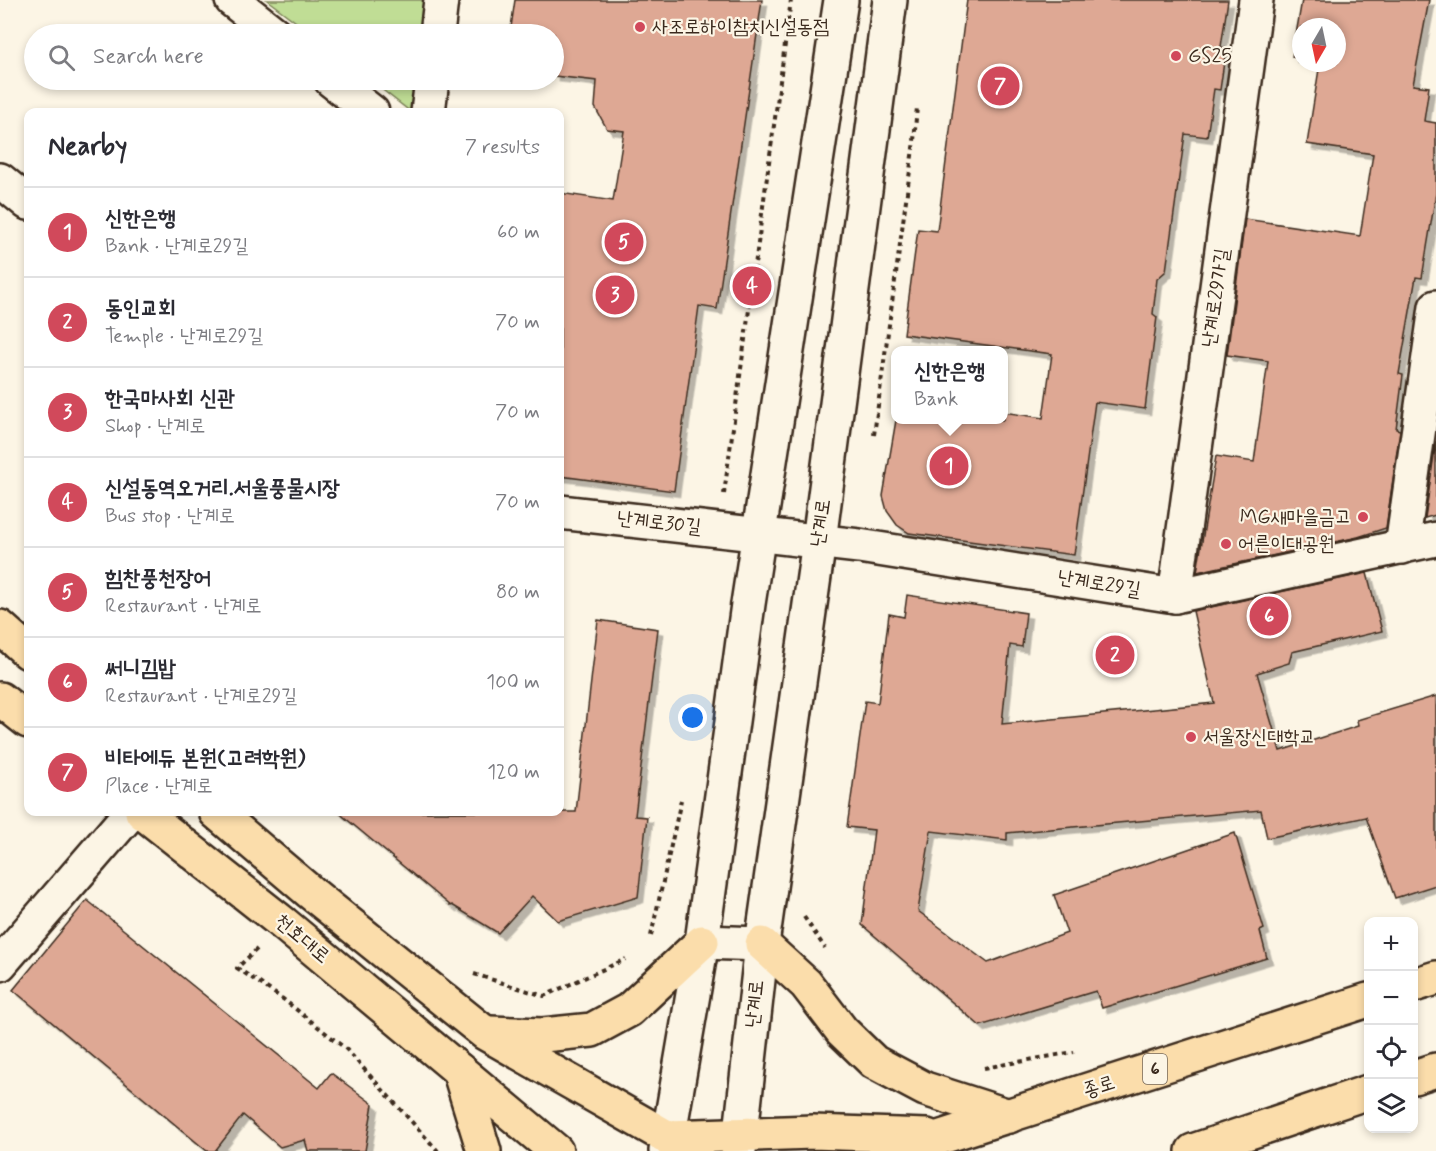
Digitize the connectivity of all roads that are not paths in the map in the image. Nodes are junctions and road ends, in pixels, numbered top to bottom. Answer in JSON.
{"nodes":[{"id":1,"x":232,"y":0,"type":"edge"},
{"id":2,"x":441,"y":0,"type":"edge"},
{"id":3,"x":841,"y":0,"type":"edge"},
{"id":4,"x":890,"y":0,"type":"edge"},
{"id":5,"x":1256,"y":0,"type":"edge"},
{"id":6,"x":262,"y":24,"type":"edge"},
{"id":7,"x":438,"y":24,"type":"edge"},
{"id":8,"x":344,"y":90,"type":"edge"},
{"id":9,"x":431,"y":90,"type":"edge"},
{"id":10,"x":367,"y":108,"type":"edge"},
{"id":11,"x":428,"y":108,"type":"edge"},
{"id":12,"x":0,"y":180,"type":"edge"},
{"id":13,"x":24,"y":200,"type":"edge"},
{"id":14,"x":1436,"y":307,"type":"edge"},
{"id":15,"x":564,"y":512,"type":"edge"},
{"id":16,"x":758,"y":535,"type":"junction"},
{"id":17,"x":1436,"y":539,"type":"edge"},
{"id":18,"x":819,"y":541,"type":"junction"},
{"id":19,"x":1402,"y":547,"type":"junction"},
{"id":20,"x":1175,"y":596,"type":"junction"},
{"id":21,"x":0,"y":627,"type":"edge"},
{"id":22,"x":24,"y":648,"type":"edge"},
{"id":23,"x":0,"y":699,"type":"edge"},
{"id":24,"x":24,"y":718,"type":"edge"},
{"id":25,"x":128,"y":816,"type":"edge"},
{"id":26,"x":147,"y":816,"type":"edge"},
{"id":27,"x":221,"y":816,"type":"edge"},
{"id":28,"x":702,"y":942,"type":"junction"},
{"id":29,"x":762,"y":944,"type":"junction"},
{"id":30,"x":0,"y":964,"type":"edge"},
{"id":31,"x":1436,"y":978,"type":"edge"},
{"id":32,"x":1418,"y":983,"type":"edge"},
{"id":33,"x":1364,"y":1001,"type":"edge"},
{"id":34,"x":485,"y":1033,"type":"junction"},
{"id":35,"x":459,"y":1070,"type":"junction"},
{"id":36,"x":1436,"y":1070,"type":"edge"},
{"id":37,"x":1418,"y":1075,"type":"edge"},
{"id":38,"x":1364,"y":1093,"type":"edge"},
{"id":39,"x":1010,"y":1116,"type":"junction"},
{"id":40,"x":940,"y":1137,"type":"junction"},
{"id":41,"x":740,"y":1143,"type":"edge"},
{"id":42,"x":671,"y":1146,"type":"edge"},
{"id":43,"x":484,"y":1151,"type":"edge"},
{"id":44,"x":556,"y":1151,"type":"edge"},
{"id":45,"x":898,"y":1151,"type":"edge"},
{"id":46,"x":1193,"y":1151,"type":"edge"}],
"edges":[{"from":1,"to":6,"type":"main road"},
{"from":2,"to":7,"type":"main road"},
{"from":3,"to":16,"type":"main road"},
{"from":4,"to":18,"type":"main road","name":"난계로"},
{"from":5,"to":20,"type":"main road","name":"난계로29가길"},
{"from":8,"to":10,"type":"main road"},
{"from":9,"to":11,"type":"main road"},
{"from":12,"to":13,"type":"main road"},
{"from":14,"to":19,"type":"main road"},
{"from":15,"to":16,"type":"main road","name":"난계로30길"},
{"from":16,"to":18,"type":"main road","name":"난계로29길"},
{"from":16,"to":28,"type":"main road"},
{"from":17,"to":19,"type":"main road","name":"난계로29길"},
{"from":18,"to":20,"type":"main road","name":"난계로29길"},
{"from":18,"to":29,"type":"main road","name":"난계로"},
{"from":19,"to":20,"type":"main road","name":"난계로29길"},
{"from":21,"to":22,"type":"main road"},
{"from":23,"to":24,"type":"main road"},
{"from":25,"to":30,"type":"main road"},
{"from":26,"to":35,"type":"main road","name":"천호대로"},
{"from":27,"to":34,"type":"main road","name":"천호대로"},
{"from":28,"to":29,"type":"main road"},
{"from":28,"to":34,"type":"main road"},
{"from":28,"to":42,"type":"main road"},
{"from":29,"to":39,"type":"main road"},
{"from":29,"to":41,"type":"main road","name":"난계로"},
{"from":31,"to":32,"type":"main road"},
{"from":33,"to":39,"type":"main road","name":"종로","number":"6"},
{"from":34,"to":42,"type":"main road","name":"천호대로"},
{"from":35,"to":43,"type":"main road"},
{"from":35,"to":44,"type":"main road","name":"천호대로"},
{"from":36,"to":37,"type":"main road"},
{"from":38,"to":46,"type":"main road"},
{"from":39,"to":40,"type":"main road","name":"종로","number":"6"},
{"from":40,"to":41,"type":"main road"},
{"from":40,"to":45,"type":"main road","name":"종로","number":"6"},
{"from":41,"to":42,"type":"main road"}]}
